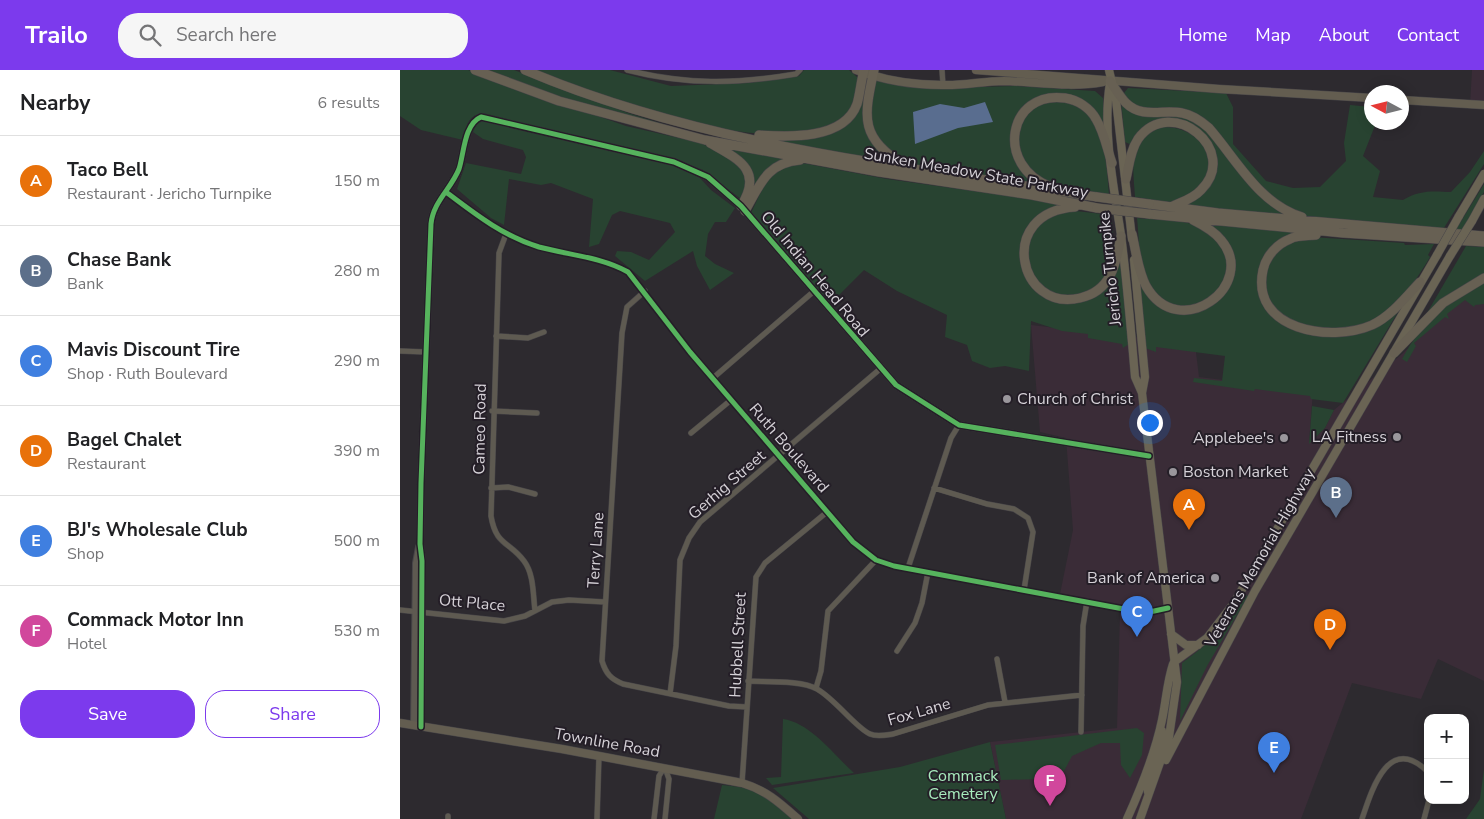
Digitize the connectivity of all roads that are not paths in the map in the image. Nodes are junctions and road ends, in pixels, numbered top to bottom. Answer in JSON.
{"nodes":[{"id":1,"x":476,"y":70,"type":"edge"},
{"id":2,"x":525,"y":70,"type":"edge"},
{"id":3,"x":627,"y":70,"type":"edge"},
{"id":4,"x":800,"y":70,"type":"edge"},
{"id":5,"x":942,"y":70,"type":"edge"},
{"id":6,"x":976,"y":70,"type":"edge"},
{"id":7,"x":1109,"y":70,"type":"edge"},
{"id":8,"x":866,"y":72,"type":"edge"},
{"id":9,"x":1110,"y":81,"type":"junction"},
{"id":10,"x":943,"y":86,"type":"junction"},
{"id":11,"x":1364,"y":97,"type":"edge"},
{"id":12,"x":1409,"y":100,"type":"edge"},
{"id":13,"x":1484,"y":105,"type":"edge"},
{"id":14,"x":726,"y":133,"type":"junction"},
{"id":15,"x":706,"y":140,"type":"junction"},
{"id":16,"x":812,"y":159,"type":"junction"},
{"id":17,"x":1112,"y":163,"type":"junction"},
{"id":18,"x":908,"y":169,"type":"junction"},
{"id":19,"x":1484,"y":174,"type":"edge"},
{"id":20,"x":1126,"y":179,"type":"junction"},
{"id":21,"x":446,"y":192,"type":"junction"},
{"id":22,"x":1067,"y":193,"type":"junction"},
{"id":23,"x":1484,"y":199,"type":"edge"},
{"id":24,"x":1084,"y":207,"type":"junction"},
{"id":25,"x":1171,"y":207,"type":"junction"},
{"id":26,"x":743,"y":208,"type":"junction"},
{"id":27,"x":1189,"y":217,"type":"junction"},
{"id":28,"x":1317,"y":222,"type":"junction"},
{"id":29,"x":1343,"y":233,"type":"junction"},
{"id":30,"x":506,"y":234,"type":"junction"},
{"id":31,"x":1132,"y":234,"type":"junction"},
{"id":32,"x":1121,"y":236,"type":"junction"},
{"id":33,"x":1484,"y":236,"type":"edge"},
{"id":34,"x":1484,"y":242,"type":"edge"},
{"id":35,"x":1484,"y":278,"type":"edge"},
{"id":36,"x":1420,"y":282,"type":"junction"},
{"id":37,"x":644,"y":291,"type":"junction"},
{"id":38,"x":813,"y":292,"type":"junction"},
{"id":39,"x":544,"y":332,"type":"dead end"},
{"id":40,"x":496,"y":336,"type":"junction"},
{"id":41,"x":400,"y":351,"type":"edge"},
{"id":42,"x":426,"y":352,"type":"junction"},
{"id":43,"x":1394,"y":353,"type":"junction"},
{"id":44,"x":880,"y":368,"type":"junction"},
{"id":45,"x":713,"y":378,"type":"junction"},
{"id":46,"x":1142,"y":393,"type":"junction"},
{"id":47,"x":731,"y":400,"type":"junction"},
{"id":48,"x":492,"y":411,"type":"junction"},
{"id":49,"x":537,"y":413,"type":"dead end"},
{"id":50,"x":959,"y":425,"type":"junction"},
{"id":51,"x":690,"y":433,"type":"dead end"},
{"id":52,"x":780,"y":456,"type":"junction"},
{"id":53,"x":1149,"y":456,"type":"junction"},
{"id":54,"x":491,"y":488,"type":"junction"},
{"id":55,"x":934,"y":488,"type":"junction"},
{"id":56,"x":535,"y":494,"type":"dead end"},
{"id":57,"x":827,"y":512,"type":"junction"},
{"id":58,"x":876,"y":560,"type":"junction"},
{"id":59,"x":908,"y":568,"type":"junction"},
{"id":60,"x":928,"y":572,"type":"junction"},
{"id":61,"x":1024,"y":590,"type":"junction"},
{"id":62,"x":1086,"y":601,"type":"junction"},
{"id":63,"x":605,"y":602,"type":"junction"},
{"id":64,"x":1168,"y":608,"type":"junction"},
{"id":65,"x":400,"y":610,"type":"edge"},
{"id":66,"x":419,"y":611,"type":"junction"},
{"id":67,"x":535,"y":611,"type":"junction"},
{"id":68,"x":1171,"y":634,"type":"junction"},
{"id":69,"x":1200,"y":644,"type":"junction"},
{"id":70,"x":897,"y":651,"type":"dead end"},
{"id":71,"x":997,"y":659,"type":"dead end"},
{"id":72,"x":1174,"y":662,"type":"junction"},
{"id":73,"x":748,"y":681,"type":"junction"},
{"id":74,"x":816,"y":688,"type":"junction"},
{"id":75,"x":670,"y":694,"type":"junction"},
{"id":76,"x":1082,"y":695,"type":"junction"},
{"id":77,"x":1005,"y":702,"type":"junction"},
{"id":78,"x":747,"y":707,"type":"junction"},
{"id":79,"x":1162,"y":720,"type":"junction"},
{"id":80,"x":400,"y":723,"type":"edge"},
{"id":81,"x":418,"y":726,"type":"junction"},
{"id":82,"x":1081,"y":732,"type":"dead end"},
{"id":83,"x":599,"y":756,"type":"junction"},
{"id":84,"x":664,"y":768,"type":"junction"},
{"id":85,"x":1424,"y":768,"type":"edge"},
{"id":86,"x":1156,"y":777,"type":"junction"},
{"id":87,"x":742,"y":782,"type":"junction"},
{"id":88,"x":1138,"y":793,"type":"junction"},
{"id":89,"x":1149,"y":797,"type":"junction"},
{"id":90,"x":1429,"y":804,"type":"edge"},
{"id":91,"x":1132,"y":809,"type":"junction"},
{"id":92,"x":597,"y":819,"type":"edge"},
{"id":93,"x":654,"y":819,"type":"edge"},
{"id":94,"x":665,"y":819,"type":"edge"},
{"id":95,"x":798,"y":819,"type":"edge"},
{"id":96,"x":1128,"y":819,"type":"edge"},
{"id":97,"x":1134,"y":819,"type":"edge"},
{"id":98,"x":1139,"y":819,"type":"edge"},
{"id":99,"x":1362,"y":819,"type":"edge"},
{"id":100,"x":1424,"y":819,"type":"edge"}],
"edges":[{"from":1,"to":15,"type":"highway","name":"Sunken Meadow State Parkway"},
{"from":2,"to":14,"type":"highway","name":"Sunken Meadow State Parkway"},
{"from":3,"to":4,"type":"street"},
{"from":5,"to":10,"type":"street"},
{"from":6,"to":9,"type":"main road"},
{"from":7,"to":9,"type":"main road","name":"Jericho Turnpike"},
{"from":8,"to":10,"type":"main road"},
{"from":8,"to":14,"type":"highway"},
{"from":8,"to":18,"type":"highway"},
{"from":9,"to":10,"type":"main road"},
{"from":9,"to":11,"type":"main road"},
{"from":9,"to":17,"type":"main road","name":"Jericho Turnpike"},
{"from":9,"to":20,"type":"main road","name":"Jericho Turnpike"},
{"from":9,"to":28,"type":"highway"},
{"from":12,"to":13,"type":"main road"},
{"from":14,"to":18,"type":"highway","name":"Sunken Meadow State Parkway"},
{"from":15,"to":16,"type":"highway","name":"Sunken Meadow State Parkway"},
{"from":15,"to":26,"type":"highway"},
{"from":16,"to":24,"type":"highway","name":"Sunken Meadow State Parkway"},
{"from":16,"to":26,"type":"highway"},
{"from":17,"to":22,"type":"highway"},
{"from":17,"to":32,"type":"main road","name":"Jericho Turnpike"},
{"from":18,"to":22,"type":"highway","name":"Sunken Meadow State Parkway"},
{"from":19,"to":36,"type":"main road","name":"Veterans Memorial Highway","bridge":true},
{"from":20,"to":25,"type":"highway"},
{"from":20,"to":31,"type":"main road","name":"Jericho Turnpike"},
{"from":21,"to":26,"type":"street","name":"Old Indian Head Road"},
{"from":21,"to":30,"type":"street","name":"Ruth Boulevard"},
{"from":21,"to":42,"type":"street"},
{"from":22,"to":25,"type":"highway","name":"Sunken Meadow State Parkway","bridge":true},
{"from":23,"to":43,"type":"main road","name":"Veterans Memorial Highway","bridge":true},
{"from":24,"to":27,"type":"highway","name":"Sunken Meadow State Parkway","bridge":true},
{"from":24,"to":32,"type":"highway"},
{"from":25,"to":28,"type":"highway","name":"Sunken Meadow State Parkway"},
{"from":26,"to":38,"type":"street","name":"Old Indian Head Road"},
{"from":27,"to":29,"type":"highway","name":"Sunken Meadow State Parkway"},
{"from":27,"to":31,"type":"highway"},
{"from":28,"to":33,"type":"highway","name":"Sunken Meadow State Parkway"},
{"from":29,"to":34,"type":"highway","name":"Sunken Meadow State Parkway"},
{"from":29,"to":36,"type":"highway"},
{"from":30,"to":37,"type":"street","name":"Ruth Boulevard"},
{"from":30,"to":40,"type":"street","name":"Cameo Road"},
{"from":31,"to":46,"type":"main road","name":"Jericho Turnpike"},
{"from":32,"to":46,"type":"main road","name":"Jericho Turnpike"},
{"from":35,"to":43,"type":"highway"},
{"from":36,"to":69,"type":"main road","name":"Veterans Memorial Highway"},
{"from":37,"to":45,"type":"street","name":"Ruth Boulevard"},
{"from":37,"to":63,"type":"street","name":"Terry Lane"},
{"from":38,"to":44,"type":"street","name":"Old Indian Head Road"},
{"from":38,"to":45,"type":"street"},
{"from":39,"to":40,"type":"street"},
{"from":40,"to":48,"type":"street","name":"Cameo Road"},
{"from":41,"to":42,"type":"street"},
{"from":42,"to":66,"type":"street"},
{"from":43,"to":86,"type":"main road","name":"Veterans Memorial Highway"},
{"from":44,"to":50,"type":"street","name":"Old Indian Head Road"},
{"from":44,"to":52,"type":"street","name":"Gerhig Street"},
{"from":45,"to":47,"type":"street","name":"Ruth Boulevard"},
{"from":46,"to":53,"type":"main road","name":"Jericho Turnpike"},
{"from":47,"to":51,"type":"street"},
{"from":47,"to":52,"type":"street","name":"Ruth Boulevard"},
{"from":48,"to":49,"type":"street"},
{"from":48,"to":54,"type":"street","name":"Cameo Road"},
{"from":50,"to":53,"type":"street","name":"Old Indian Head Road"},
{"from":50,"to":55,"type":"street"},
{"from":52,"to":57,"type":"street","name":"Ruth Boulevard"},
{"from":52,"to":75,"type":"street","name":"Gerhig Street"},
{"from":53,"to":64,"type":"main road","name":"Jericho Turnpike"},
{"from":54,"to":56,"type":"street"},
{"from":54,"to":67,"type":"street","name":"Cameo Road"},
{"from":55,"to":59,"type":"street"},
{"from":55,"to":61,"type":"street"},
{"from":57,"to":58,"type":"street","name":"Ruth Boulevard"},
{"from":57,"to":73,"type":"street","name":"Hubbell Street"},
{"from":58,"to":59,"type":"street","name":"Ruth Boulevard"},
{"from":58,"to":74,"type":"street"},
{"from":59,"to":60,"type":"street","name":"Ruth Boulevard"},
{"from":60,"to":61,"type":"street","name":"Ruth Boulevard"},
{"from":60,"to":70,"type":"street"},
{"from":61,"to":62,"type":"street","name":"Ruth Boulevard"},
{"from":62,"to":64,"type":"street","name":"Ruth Boulevard"},
{"from":62,"to":76,"type":"street"},
{"from":63,"to":67,"type":"street","name":"Ott Place"},
{"from":63,"to":75,"type":"street","name":"Terry Lane"},
{"from":64,"to":68,"type":"main road","name":"Jericho Turnpike"},
{"from":65,"to":66,"type":"street","name":"Ott Place"},
{"from":66,"to":67,"type":"street","name":"Ott Place"},
{"from":66,"to":81,"type":"street"},
{"from":68,"to":69,"type":"main road"},
{"from":68,"to":72,"type":"main road","name":"Jericho Turnpike"},
{"from":69,"to":72,"type":"main road","name":"Veterans Memorial Highway"},
{"from":71,"to":77,"type":"street"},
{"from":72,"to":79,"type":"main road","name":"Jericho Turnpike"},
{"from":72,"to":86,"type":"main road","name":"Jericho Turnpike"},
{"from":73,"to":74,"type":"street","name":"Fox Lane"},
{"from":73,"to":78,"type":"street","name":"Hubbell Street"},
{"from":74,"to":77,"type":"street","name":"Fox Lane"},
{"from":75,"to":78,"type":"street","name":"Terry Lane"},
{"from":76,"to":77,"type":"street","name":"Fox Lane"},
{"from":76,"to":82,"type":"street"},
{"from":78,"to":87,"type":"street","name":"Hubbell Street"},
{"from":79,"to":88,"type":"main road","name":"Jericho Turnpike"},
{"from":79,"to":89,"type":"main road"},
{"from":80,"to":81,"type":"main road","name":"Townline Road"},
{"from":81,"to":83,"type":"main road","name":"Townline Road"},
{"from":83,"to":84,"type":"main road","name":"Townline Road"},
{"from":83,"to":92,"type":"street"},
{"from":84,"to":87,"type":"main road","name":"Townline Road"},
{"from":84,"to":93,"type":"street"},
{"from":84,"to":94,"type":"street"},
{"from":85,"to":99,"type":"street"},
{"from":86,"to":89,"type":"main road","name":"Jericho Turnpike"},
{"from":87,"to":95,"type":"main road","name":"Townline Road"},
{"from":88,"to":91,"type":"main road","name":"Jericho Turnpike"},
{"from":88,"to":98,"type":"main road"},
{"from":89,"to":98,"type":"main road","name":"Jericho Turnpike"},
{"from":90,"to":100,"type":"street"},
{"from":91,"to":96,"type":"main road","name":"Jericho Turnpike"},
{"from":91,"to":97,"type":"main road"}]}
